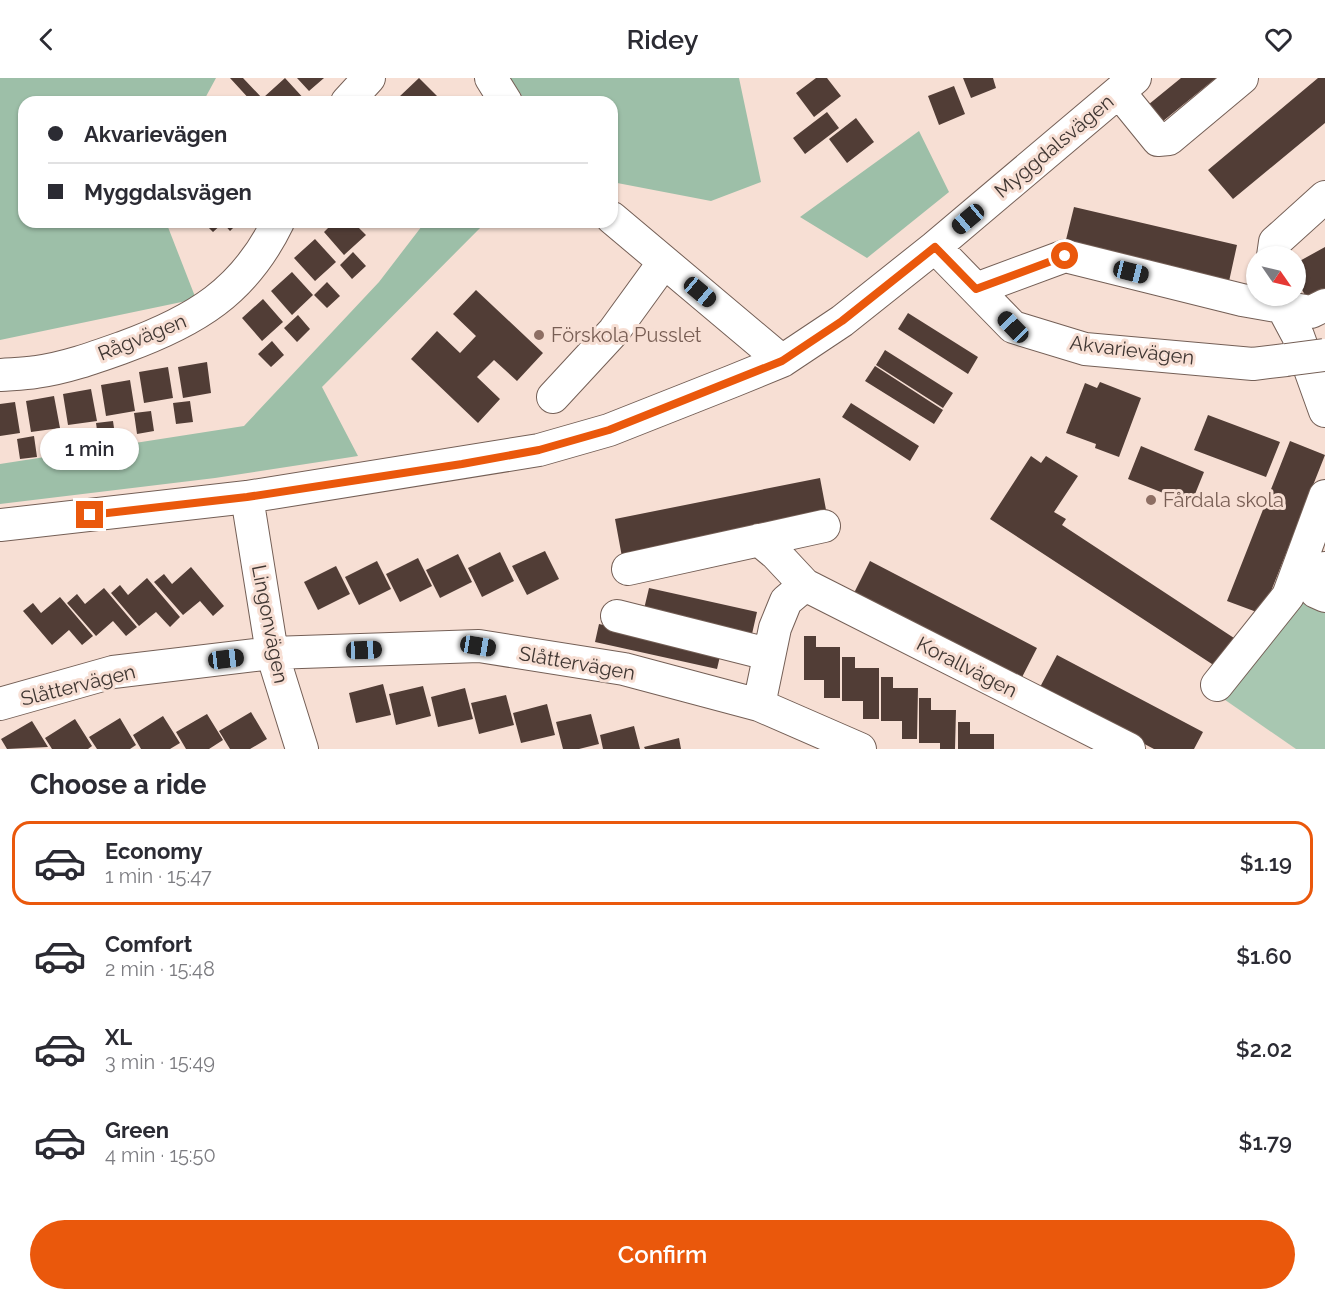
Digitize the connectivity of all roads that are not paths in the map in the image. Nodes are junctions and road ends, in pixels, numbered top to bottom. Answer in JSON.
{"nodes":[{"id":1,"x":369,"y":78,"type":"edge"},
{"id":2,"x":490,"y":78,"type":"edge"},
{"id":3,"x":1242,"y":78,"type":"edge"},
{"id":4,"x":1127,"y":85,"type":"edge"},
{"id":5,"x":352,"y":96,"type":"edge"},
{"id":6,"x":502,"y":96,"type":"edge"},
{"id":7,"x":1325,"y":197,"type":"edge"},
{"id":8,"x":618,"y":223,"type":"edge"},
{"id":9,"x":275,"y":228,"type":"edge"},
{"id":10,"x":1274,"y":246,"type":"edge"},
{"id":11,"x":935,"y":247,"type":"junction"},
{"id":12,"x":664,"y":262,"type":"junction"},
{"id":13,"x":976,"y":289,"type":"junction"},
{"id":14,"x":1246,"y":300,"type":"edge"},
{"id":15,"x":1325,"y":305,"type":"edge"},
{"id":16,"x":1283,"y":306,"type":"edge"},
{"id":17,"x":1293,"y":306,"type":"edge"},
{"id":18,"x":1324,"y":355,"type":"edge"},
{"id":19,"x":782,"y":361,"type":"junction"},
{"id":20,"x":0,"y":375,"type":"edge"},
{"id":21,"x":553,"y":397,"type":"dead end"},
{"id":22,"x":1325,"y":411,"type":"edge"},
{"id":23,"x":1325,"y":496,"type":"edge"},
{"id":24,"x":247,"y":497,"type":"junction"},
{"id":25,"x":0,"y":525,"type":"edge"},
{"id":26,"x":825,"y":526,"type":"dead end"},
{"id":27,"x":759,"y":540,"type":"junction"},
{"id":28,"x":628,"y":569,"type":"dead end"},
{"id":29,"x":805,"y":585,"type":"junction"},
{"id":30,"x":1313,"y":588,"type":"edge"},
{"id":31,"x":617,"y":616,"type":"dead end"},
{"id":32,"x":272,"y":653,"type":"junction"},
{"id":33,"x":768,"y":654,"type":"junction"},
{"id":34,"x":1217,"y":685,"type":"dead end"},
{"id":35,"x":0,"y":704,"type":"edge"},
{"id":36,"x":759,"y":705,"type":"junction"},
{"id":37,"x":302,"y":749,"type":"edge"},
{"id":38,"x":860,"y":749,"type":"edge"},
{"id":39,"x":1129,"y":749,"type":"edge"}],
"edges":[{"from":1,"to":5,"type":"street"},
{"from":2,"to":6,"type":"street"},
{"from":3,"to":4,"type":"street"},
{"from":4,"to":11,"type":"street","name":"Myggdalsvägen"},
{"from":7,"to":10,"type":"street"},
{"from":8,"to":12,"type":"street"},
{"from":9,"to":20,"type":"street","name":"Rågvägen"},
{"from":11,"to":13,"type":"street","name":"Akvarievägen"},
{"from":11,"to":19,"type":"street","name":"Myggdalsvägen"},
{"from":12,"to":19,"type":"street"},
{"from":12,"to":21,"type":"street"},
{"from":13,"to":14,"type":"street"},
{"from":13,"to":18,"type":"street","name":"Akvarievägen","bridge":true},
{"from":15,"to":17,"type":"street"},
{"from":16,"to":22,"type":"street"},
{"from":19,"to":24,"type":"street","name":"Myggdalsvägen"},
{"from":23,"to":30,"type":"street"},
{"from":24,"to":25,"type":"street","name":"Myggdalsvägen"},
{"from":24,"to":32,"type":"street","name":"Lingonvägen"},
{"from":26,"to":27,"type":"street"},
{"from":27,"to":28,"type":"street"},
{"from":27,"to":29,"type":"street","name":"Korallvägen"},
{"from":29,"to":33,"type":"street"},
{"from":29,"to":39,"type":"street","name":"Korallvägen"},
{"from":30,"to":34,"type":"street"},
{"from":31,"to":33,"type":"street"},
{"from":32,"to":35,"type":"street","name":"Slåttervägen"},
{"from":32,"to":36,"type":"street","name":"Slåttervägen"},
{"from":32,"to":37,"type":"street","name":"Lingonvägen"},
{"from":33,"to":36,"type":"street"},
{"from":36,"to":38,"type":"street","name":"Slåttervägen"}]}
